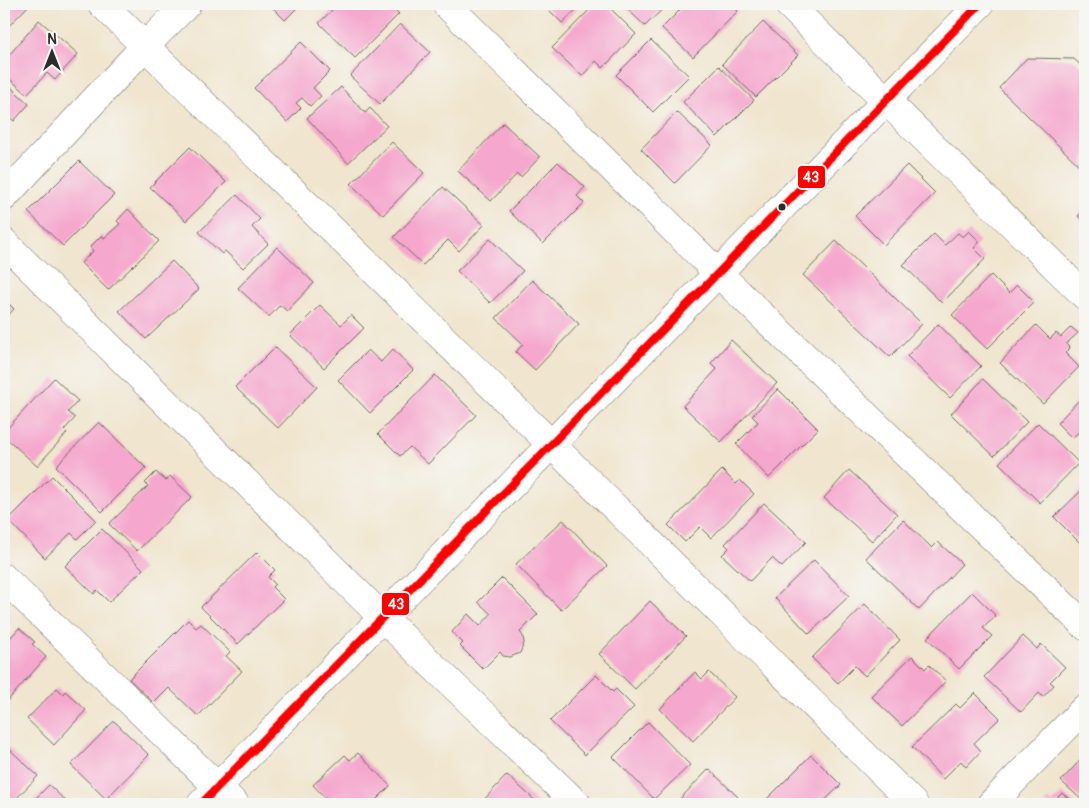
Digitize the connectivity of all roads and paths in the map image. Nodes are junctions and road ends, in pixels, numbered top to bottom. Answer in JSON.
{"nodes":[{"id":1,"x":102,"y":4,"type":"edge"},
{"id":2,"x":187,"y":4,"type":"edge"},
{"id":3,"x":446,"y":4,"type":"edge"},
{"id":4,"x":788,"y":4,"type":"edge"},
{"id":5,"x":980,"y":4,"type":"edge"},
{"id":6,"x":145,"y":46,"type":"junction"},
{"id":7,"x":886,"y":101,"type":"junction"},
{"id":8,"x":4,"y":197,"type":"edge"},
{"id":9,"x":4,"y":242,"type":"edge"},
{"id":10,"x":718,"y":273,"type":"junction"},
{"id":11,"x":1085,"y":296,"type":"edge"},
{"id":12,"x":551,"y":444,"type":"junction"},
{"id":13,"x":4,"y":578,"type":"edge"},
{"id":14,"x":383,"y":618,"type":"junction"},
{"id":15,"x":1085,"y":626,"type":"edge"},
{"id":16,"x":1085,"y":708,"type":"edge"},
{"id":17,"x":218,"y":799,"type":"edge"},
{"id":18,"x":577,"y":804,"type":"edge"},
{"id":19,"x":914,"y":804,"type":"edge"},
{"id":20,"x":990,"y":804,"type":"edge"}],
"edges":[{"from":1,"to":6,"type":"street"},
{"from":2,"to":6,"type":"street"},
{"from":3,"to":10,"type":"street"},
{"from":4,"to":7,"type":"street"},
{"from":5,"to":7,"type":"street"},
{"from":6,"to":8,"type":"street"},
{"from":6,"to":12,"type":"street"},
{"from":7,"to":10,"type":"street"},
{"from":7,"to":11,"type":"street"},
{"from":9,"to":14,"type":"street"},
{"from":10,"to":12,"type":"street"},
{"from":10,"to":15,"type":"street"},
{"from":12,"to":14,"type":"street"},
{"from":12,"to":19,"type":"street"},
{"from":13,"to":17,"type":"street"},
{"from":14,"to":17,"type":"street"},
{"from":14,"to":18,"type":"street"},
{"from":16,"to":20,"type":"street"}]}
